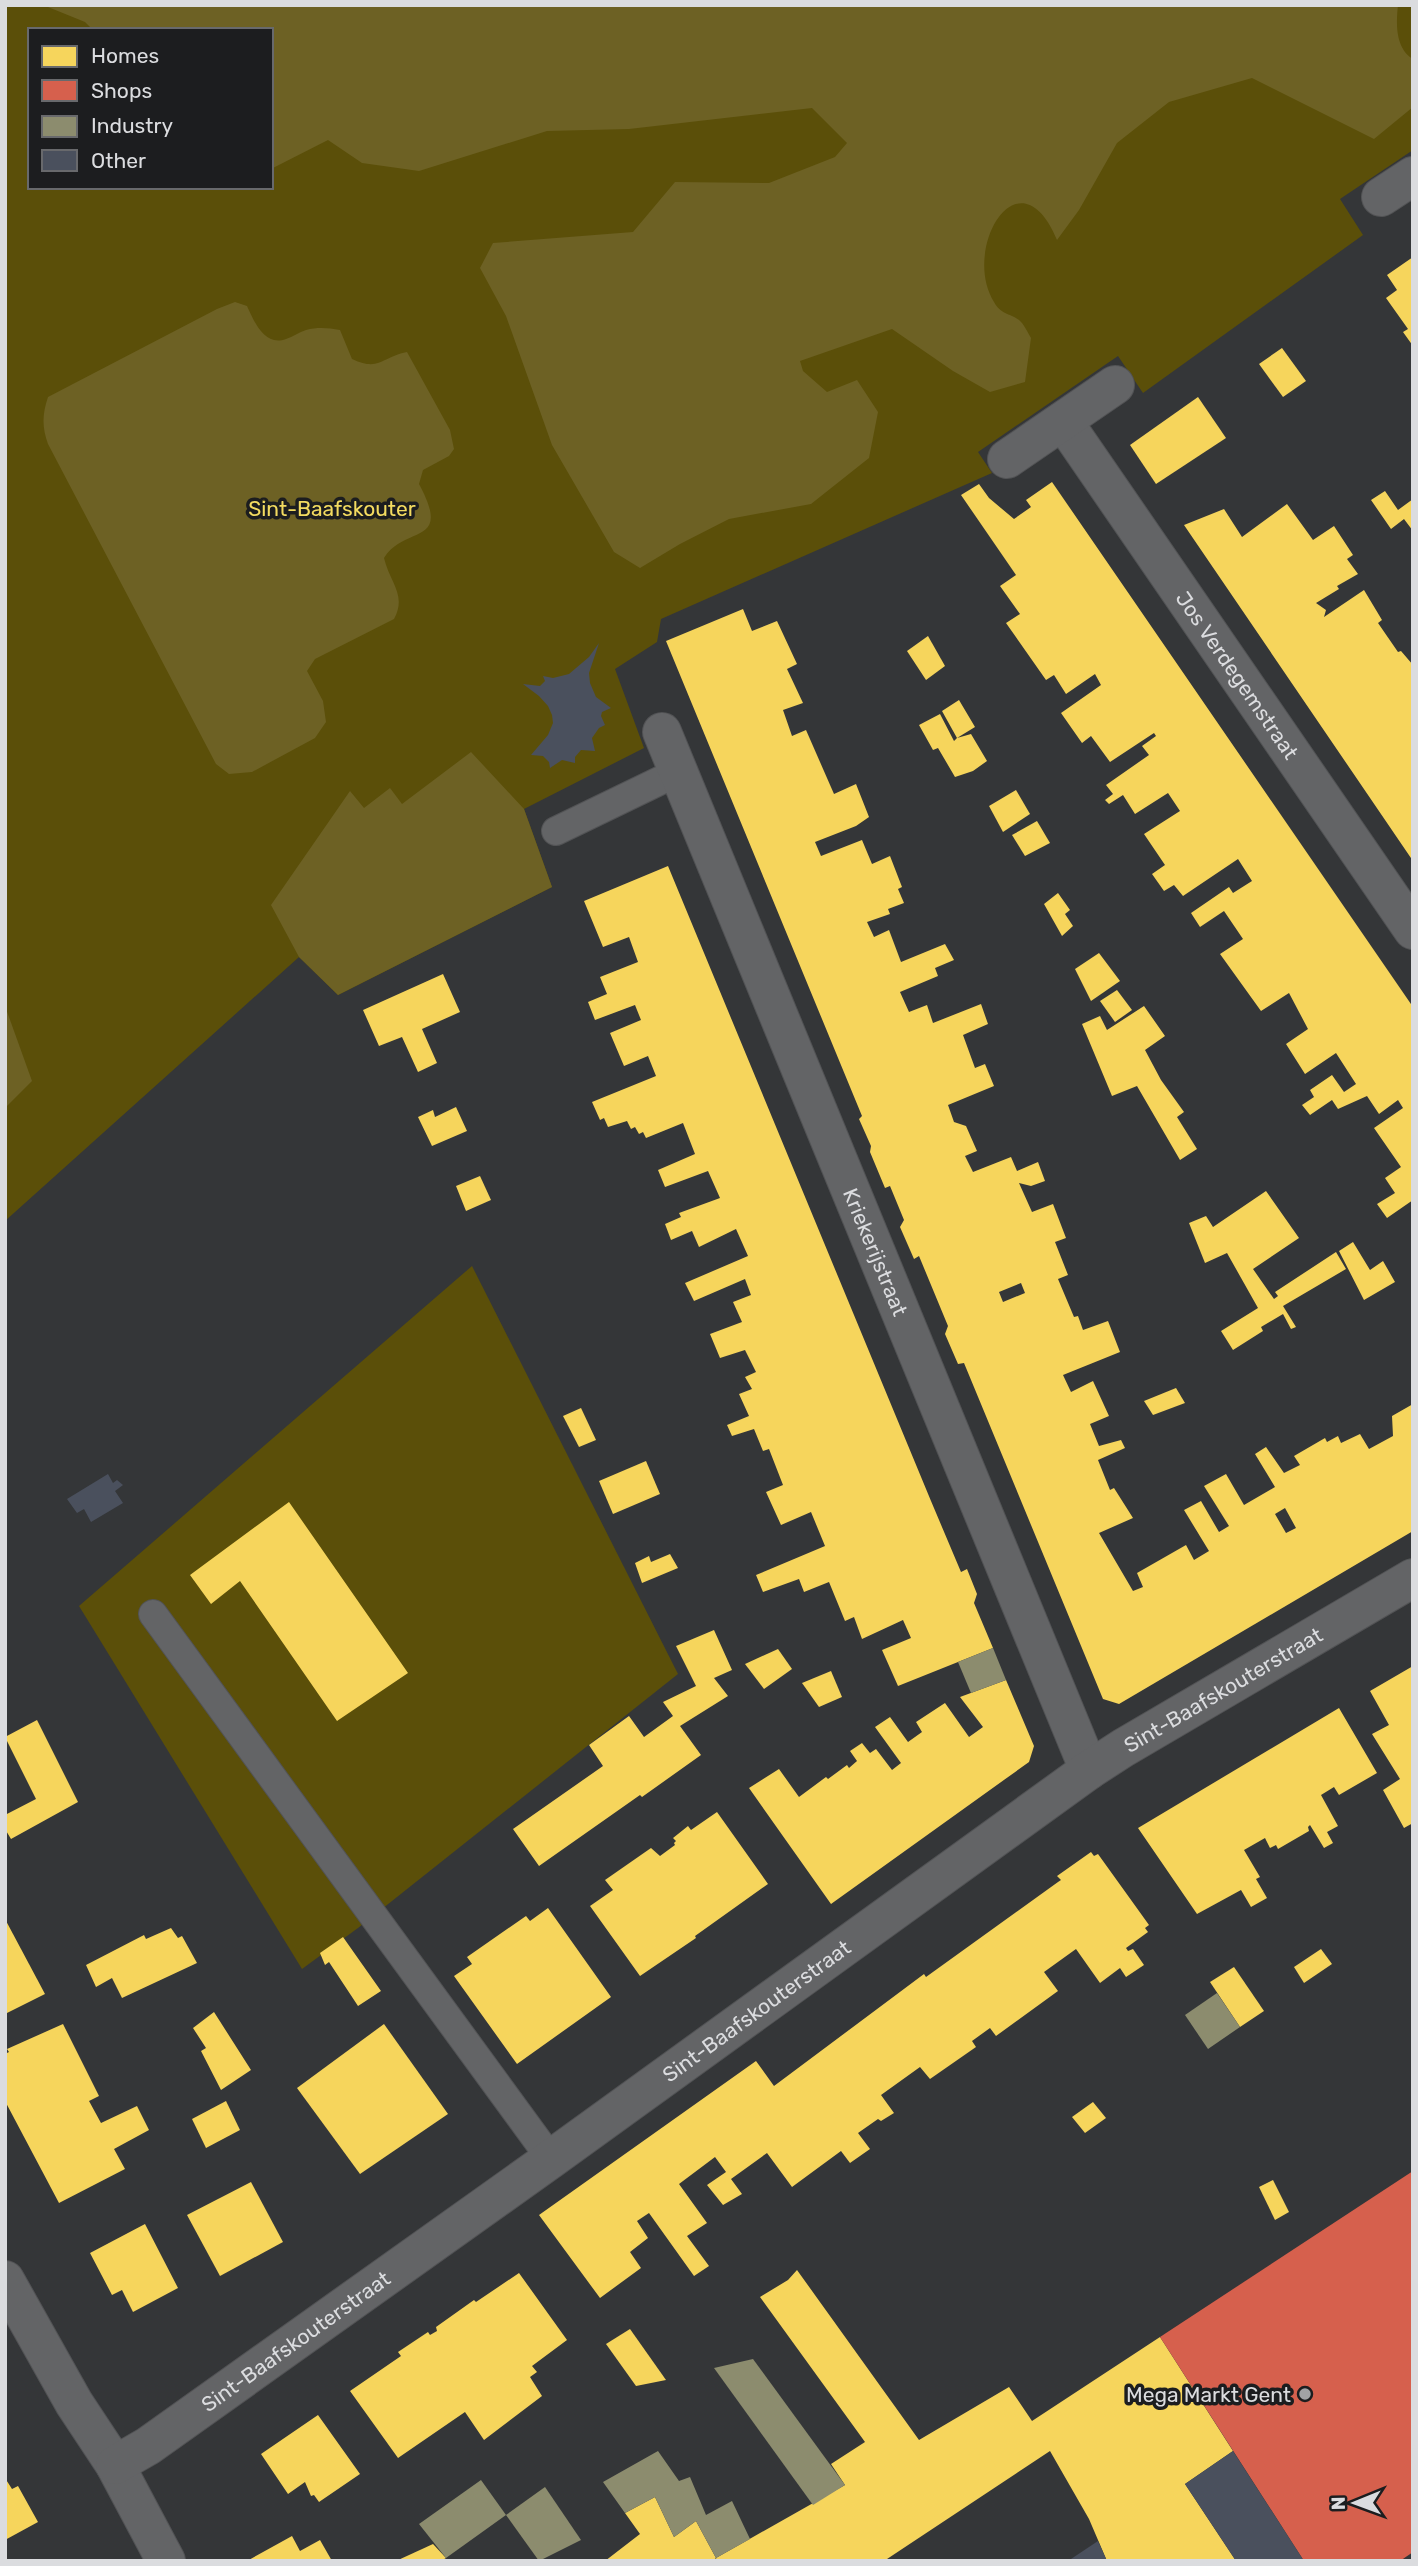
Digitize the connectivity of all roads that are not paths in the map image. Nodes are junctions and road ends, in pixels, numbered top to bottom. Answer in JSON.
{"nodes":[{"id":1,"x":1413,"y":176,"type":"edge"},
{"id":2,"x":1381,"y":197,"type":"dead end"},
{"id":3,"x":1115,"y":385,"type":"dead end"},
{"id":4,"x":1063,"y":421,"type":"junction"},
{"id":5,"x":1007,"y":459,"type":"dead end"},
{"id":6,"x":662,"y":732,"type":"dead end"},
{"id":7,"x":680,"y":771,"type":"junction"},
{"id":8,"x":556,"y":831,"type":"dead end"},
{"id":9,"x":1413,"y":930,"type":"edge"},
{"id":10,"x":1413,"y":1578,"type":"edge"},
{"id":11,"x":153,"y":1614,"type":"dead end"},
{"id":12,"x":1090,"y":1770,"type":"junction"},
{"id":13,"x":551,"y":2159,"type":"junction"},
{"id":14,"x":5,"y":2280,"type":"edge"},
{"id":15,"x":115,"y":2465,"type":"junction"},
{"id":16,"x":166,"y":2561,"type":"edge"}],
"edges":[{"from":1,"to":2,"type":"street"},
{"from":3,"to":4,"type":"street"},
{"from":4,"to":5,"type":"street"},
{"from":4,"to":9,"type":"street","name":"Jos Verdegemstraat"},
{"from":6,"to":7,"type":"street","name":"Kriekerijstraat"},
{"from":7,"to":8,"type":"lane"},
{"from":7,"to":12,"type":"street","name":"Kriekerijstraat"},
{"from":10,"to":12,"type":"street","name":"Sint-Baafskouterstraat"},
{"from":11,"to":13,"type":"lane"},
{"from":12,"to":13,"type":"street","name":"Sint-Baafskouterstraat"},
{"from":13,"to":15,"type":"street","name":"Sint-Baafskouterstraat"},
{"from":14,"to":15,"type":"street"},
{"from":15,"to":16,"type":"street"}]}
